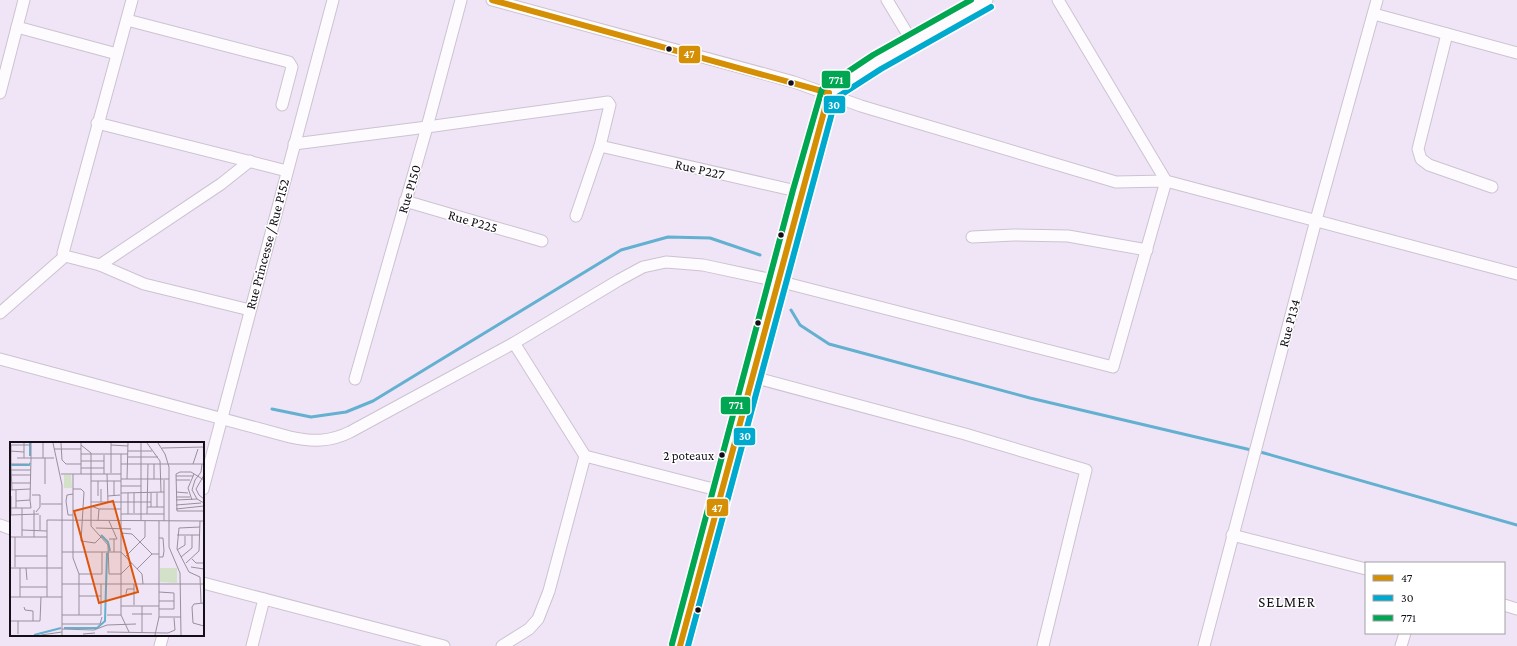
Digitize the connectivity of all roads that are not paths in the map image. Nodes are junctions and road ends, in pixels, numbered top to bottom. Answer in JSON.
{"nodes":[{"id":1,"x":24,"y":0,"type":"edge"},
{"id":2,"x":132,"y":0,"type":"edge"},
{"id":3,"x":333,"y":0,"type":"edge"},
{"id":4,"x":461,"y":0,"type":"edge"},
{"id":5,"x":492,"y":0,"type":"edge"},
{"id":6,"x":887,"y":0,"type":"edge"},
{"id":7,"x":987,"y":0,"type":"edge"},
{"id":8,"x":1058,"y":0,"type":"edge"},
{"id":9,"x":1377,"y":0,"type":"edge"},
{"id":10,"x":526,"y":4,"type":"edge"},
{"id":11,"x":1374,"y":14,"type":"junction"},
{"id":12,"x":127,"y":20,"type":"junction"},
{"id":13,"x":17,"y":28,"type":"junction"},
{"id":14,"x":1447,"y":34,"type":"junction"},
{"id":15,"x":913,"y":44,"type":"junction"},
{"id":16,"x":1517,"y":53,"type":"edge"},
{"id":17,"x":117,"y":54,"type":"junction"},
{"id":18,"x":1,"y":89,"type":"edge"},
{"id":19,"x":829,"y":93,"type":"junction"},
{"id":20,"x":282,"y":105,"type":"dead end"},
{"id":21,"x":97,"y":122,"type":"junction"},
{"id":22,"x":427,"y":128,"type":"junction"},
{"id":23,"x":294,"y":144,"type":"junction"},
{"id":24,"x":600,"y":146,"type":"junction"},
{"id":25,"x":250,"y":161,"type":"junction"},
{"id":26,"x":287,"y":171,"type":"junction"},
{"id":27,"x":1166,"y":181,"type":"junction"},
{"id":28,"x":1492,"y":188,"type":"dead end"},
{"id":29,"x":801,"y":192,"type":"junction"},
{"id":30,"x":405,"y":201,"type":"junction"},
{"id":31,"x":576,"y":216,"type":"dead end"},
{"id":32,"x":1316,"y":220,"type":"junction"},
{"id":33,"x":972,"y":237,"type":"dead end"},
{"id":34,"x":542,"y":240,"type":"dead end"},
{"id":35,"x":1147,"y":250,"type":"junction"},
{"id":36,"x":65,"y":256,"type":"junction"},
{"id":37,"x":100,"y":265,"type":"junction"},
{"id":38,"x":1517,"y":274,"type":"edge"},
{"id":39,"x":778,"y":281,"type":"junction"},
{"id":40,"x":250,"y":310,"type":"junction"},
{"id":41,"x":0,"y":313,"type":"edge"},
{"id":42,"x":514,"y":343,"type":"junction"},
{"id":43,"x":0,"y":359,"type":"edge"},
{"id":44,"x":753,"y":377,"type":"junction"},
{"id":45,"x":355,"y":379,"type":"dead end"},
{"id":46,"x":222,"y":419,"type":"junction"},
{"id":47,"x":585,"y":456,"type":"junction"},
{"id":48,"x":204,"y":485,"type":"edge"},
{"id":49,"x":721,"y":491,"type":"junction"},
{"id":50,"x":0,"y":525,"type":"edge"},
{"id":51,"x":10,"y":529,"type":"edge"},
{"id":52,"x":1232,"y":535,"type":"junction"},
{"id":53,"x":1365,"y":568,"type":"edge"},
{"id":54,"x":204,"y":583,"type":"edge"},
{"id":55,"x":264,"y":599,"type":"junction"},
{"id":56,"x":1505,"y":605,"type":"edge"},
{"id":57,"x":1517,"y":609,"type":"edge"},
{"id":58,"x":1405,"y":634,"type":"edge"},
{"id":59,"x":163,"y":636,"type":"edge"},
{"id":60,"x":160,"y":646,"type":"edge"},
{"id":61,"x":252,"y":646,"type":"edge"},
{"id":62,"x":444,"y":646,"type":"edge"},
{"id":63,"x":502,"y":646,"type":"edge"},
{"id":64,"x":680,"y":646,"type":"edge"},
{"id":65,"x":1043,"y":646,"type":"edge"},
{"id":66,"x":1204,"y":646,"type":"edge"},
{"id":67,"x":1401,"y":646,"type":"edge"}],
"edges":[{"from":1,"to":13,"type":"street"},
{"from":2,"to":12,"type":"street"},
{"from":3,"to":23,"type":"street","name":"Rue Princesse / Rue P152"},
{"from":4,"to":22,"type":"street","name":"Rue P150"},
{"from":5,"to":10,"type":"street"},
{"from":6,"to":15,"type":"street"},
{"from":7,"to":15,"type":"street"},
{"from":8,"to":27,"type":"street"},
{"from":9,"to":11,"type":"street","name":"Rue P134"},
{"from":10,"to":19,"type":"street"},
{"from":11,"to":14,"type":"street"},
{"from":11,"to":32,"type":"street","name":"Rue P134"},
{"from":12,"to":17,"type":"street"},
{"from":12,"to":20,"type":"street"},
{"from":13,"to":17,"type":"street"},
{"from":13,"to":18,"type":"street"},
{"from":14,"to":16,"type":"street"},
{"from":14,"to":28,"type":"street"},
{"from":15,"to":19,"type":"street"},
{"from":17,"to":21,"type":"street"},
{"from":19,"to":27,"type":"street"},
{"from":19,"to":29,"type":"street"},
{"from":21,"to":25,"type":"street"},
{"from":21,"to":36,"type":"street"},
{"from":22,"to":23,"type":"street"},
{"from":22,"to":24,"type":"street"},
{"from":22,"to":30,"type":"street","name":"Rue P150"},
{"from":23,"to":26,"type":"street","name":"Rue Princesse / Rue P152"},
{"from":24,"to":29,"type":"street","name":"Rue P227"},
{"from":24,"to":31,"type":"street"},
{"from":25,"to":26,"type":"street"},
{"from":25,"to":37,"type":"street"},
{"from":26,"to":40,"type":"street","name":"Rue Princesse / Rue P152"},
{"from":27,"to":32,"type":"street"},
{"from":27,"to":35,"type":"street"},
{"from":29,"to":39,"type":"street"},
{"from":30,"to":34,"type":"street","name":"Rue P225"},
{"from":30,"to":45,"type":"street","name":"Rue P150"},
{"from":32,"to":38,"type":"street"},
{"from":32,"to":52,"type":"street","name":"Rue P134"},
{"from":33,"to":35,"type":"street"},
{"from":35,"to":39,"type":"street"},
{"from":36,"to":37,"type":"street"},
{"from":36,"to":41,"type":"street"},
{"from":37,"to":40,"type":"street"},
{"from":39,"to":42,"type":"street"},
{"from":39,"to":44,"type":"street"},
{"from":40,"to":46,"type":"street","name":"Rue Princesse / Rue P152"},
{"from":42,"to":46,"type":"street"},
{"from":42,"to":47,"type":"street"},
{"from":43,"to":46,"type":"street"},
{"from":44,"to":49,"type":"street"},
{"from":44,"to":65,"type":"street"},
{"from":46,"to":48,"type":"street","name":"Rue Princesse / Rue P152"},
{"from":47,"to":49,"type":"street"},
{"from":47,"to":63,"type":"street"},
{"from":49,"to":64,"type":"street"},
{"from":50,"to":51,"type":"street"},
{"from":52,"to":53,"type":"street"},
{"from":52,"to":66,"type":"street","name":"Rue P134"},
{"from":54,"to":55,"type":"street"},
{"from":55,"to":61,"type":"street"},
{"from":55,"to":62,"type":"street"},
{"from":56,"to":57,"type":"street"},
{"from":58,"to":67,"type":"street"},
{"from":59,"to":60,"type":"street"}]}
